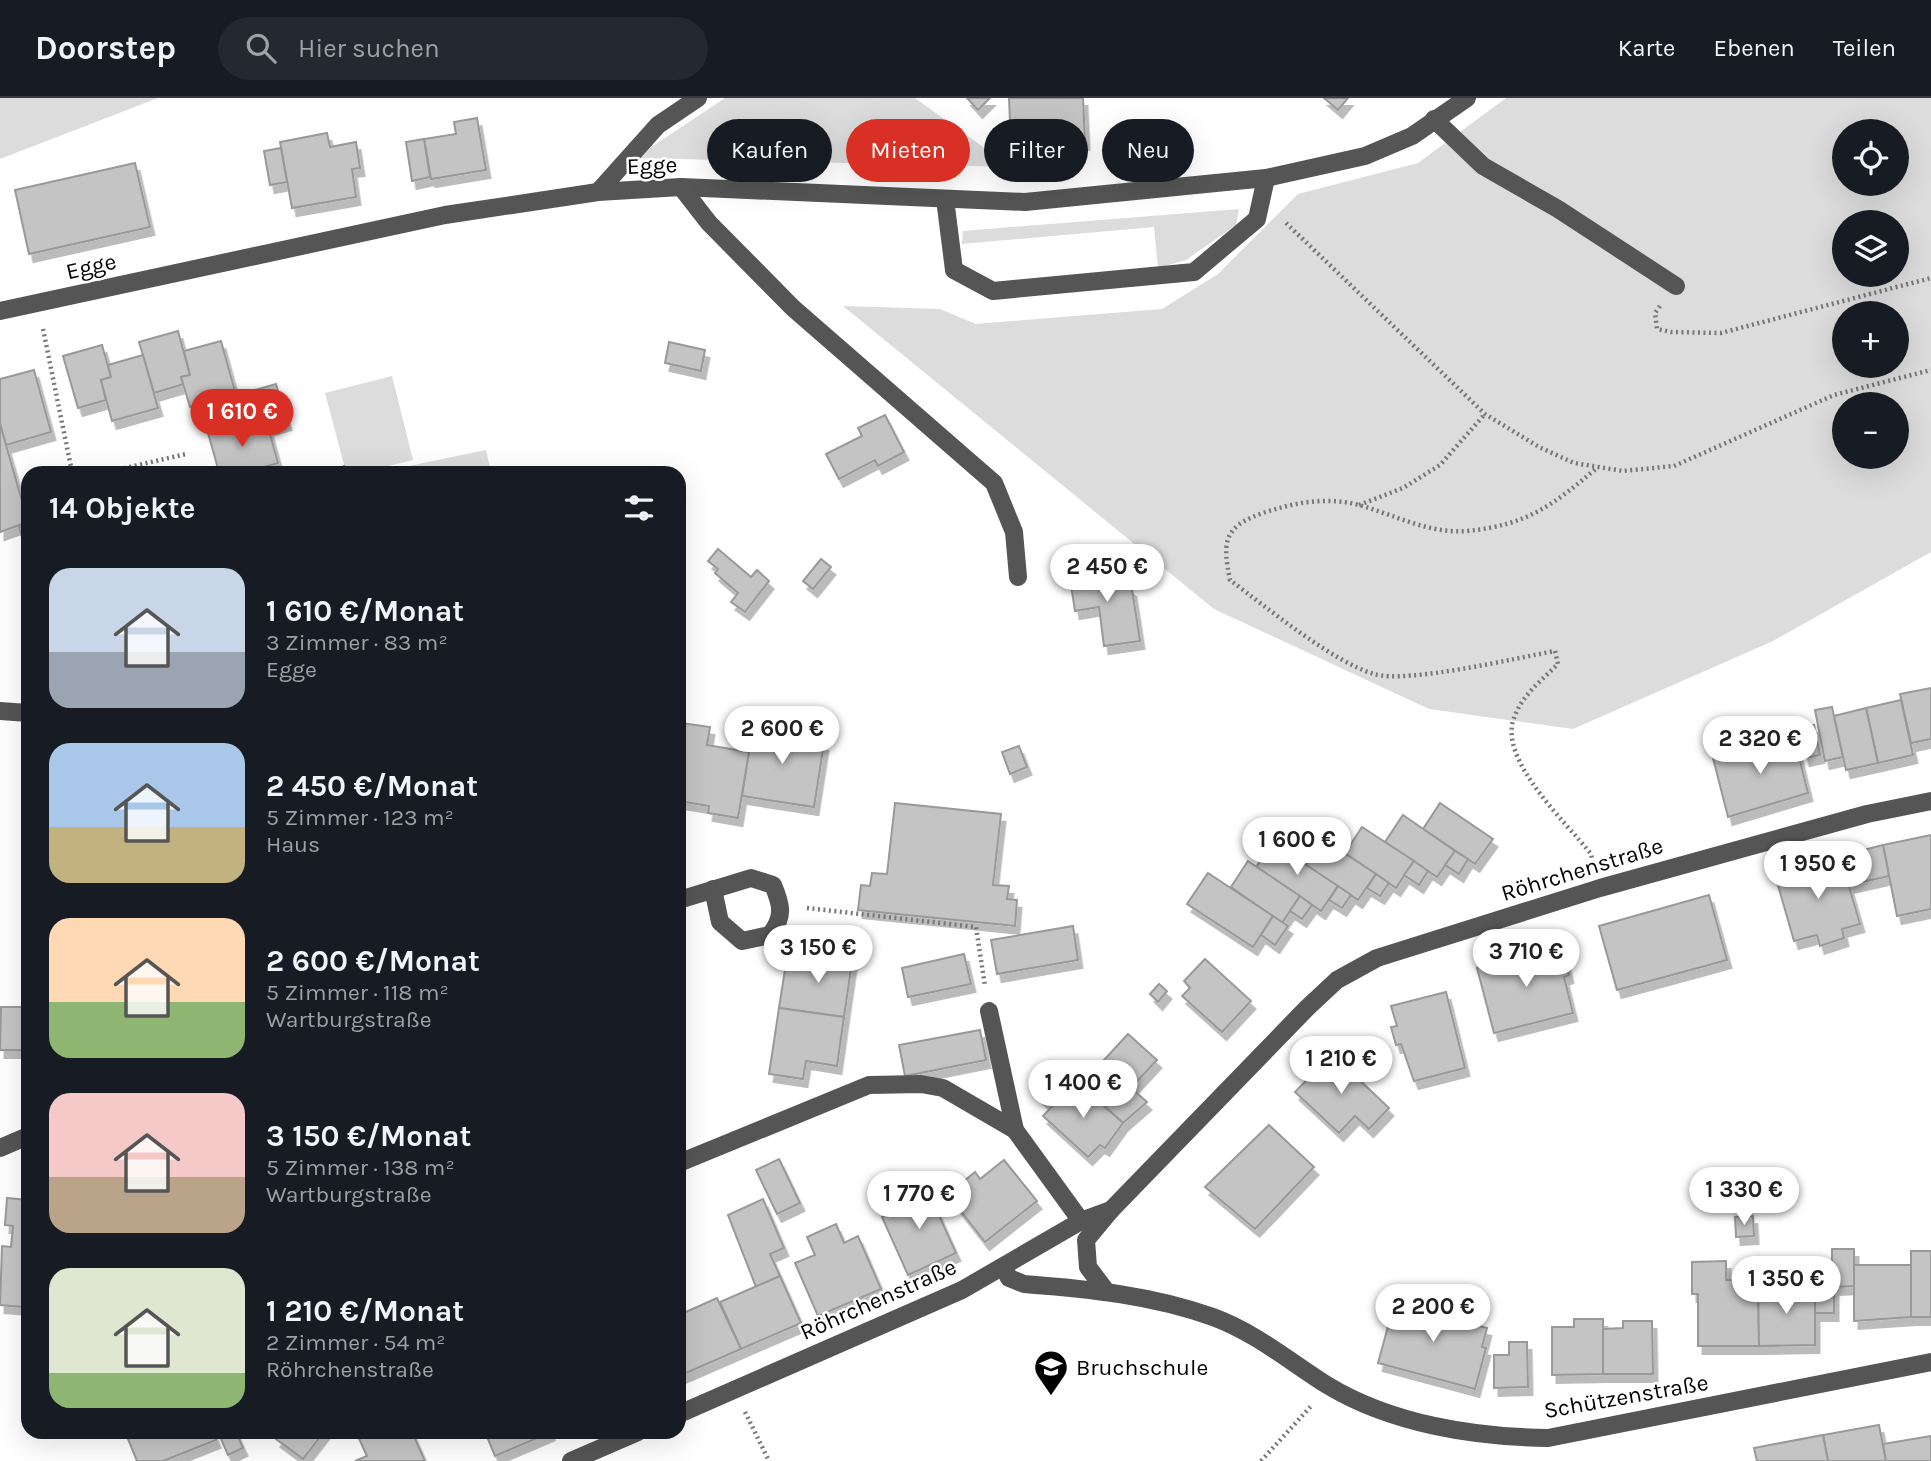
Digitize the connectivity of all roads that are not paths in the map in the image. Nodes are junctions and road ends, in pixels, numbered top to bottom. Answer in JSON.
{"nodes":[{"id":1,"x":698,"y":98,"type":"edge"},
{"id":2,"x":1467,"y":98,"type":"edge"},
{"id":3,"x":1434,"y":119,"type":"junction"},
{"id":4,"x":1266,"y":178,"type":"junction"},
{"id":5,"x":681,"y":187,"type":"junction"},
{"id":6,"x":598,"y":192,"type":"junction"},
{"id":7,"x":945,"y":199,"type":"junction"},
{"id":8,"x":1676,"y":286,"type":"road end"},
{"id":9,"x":0,"y":311,"type":"edge"},
{"id":10,"x":1018,"y":577,"type":"dead end"},
{"id":11,"x":21,"y":710,"type":"edge"},
{"id":12,"x":0,"y":711,"type":"edge"},
{"id":13,"x":1931,"y":801,"type":"edge"},
{"id":14,"x":713,"y":889,"type":"junction"},
{"id":15,"x":686,"y":898,"type":"edge"},
{"id":16,"x":989,"y":1011,"type":"road end"},
{"id":17,"x":1015,"y":1130,"type":"junction"},
{"id":18,"x":21,"y":1139,"type":"edge"},
{"id":19,"x":0,"y":1148,"type":"edge"},
{"id":20,"x":686,"y":1160,"type":"edge"},
{"id":21,"x":1111,"y":1210,"type":"junction"},
{"id":22,"x":1081,"y":1221,"type":"junction"},
{"id":23,"x":1004,"y":1268,"type":"junction"},
{"id":24,"x":1106,"y":1291,"type":"junction"},
{"id":25,"x":1931,"y":1362,"type":"edge"},
{"id":26,"x":686,"y":1411,"type":"edge"},
{"id":27,"x":622,"y":1439,"type":"edge"},
{"id":28,"x":571,"y":1461,"type":"edge"}],
"edges":[{"from":1,"to":6,"type":"street"},
{"from":2,"to":3,"type":"street","name":"Egge"},
{"from":3,"to":4,"type":"street","name":"Egge"},
{"from":3,"to":8,"type":"street"},
{"from":4,"to":7,"type":"street","name":"Egge"},
{"from":4,"to":7,"type":"street"},
{"from":5,"to":6,"type":"street","name":"Egge"},
{"from":5,"to":7,"type":"street","name":"Egge"},
{"from":5,"to":10,"type":"street"},
{"from":6,"to":9,"type":"street","name":"Egge"},
{"from":11,"to":12,"type":"street"},
{"from":13,"to":21,"type":"street","name":"Röhrchenstraße"},
{"from":14,"to":14,"type":"street"},
{"from":14,"to":15,"type":"street"},
{"from":16,"to":17,"type":"street"},
{"from":17,"to":20,"type":"street"},
{"from":17,"to":22,"type":"street"},
{"from":18,"to":19,"type":"street"},
{"from":21,"to":22,"type":"street","name":"Röhrchenstraße"},
{"from":21,"to":24,"type":"street"},
{"from":22,"to":23,"type":"street","name":"Röhrchenstraße"},
{"from":23,"to":24,"type":"street","name":"Schützenstraße"},
{"from":23,"to":26,"type":"street","name":"Röhrchenstraße"},
{"from":24,"to":25,"type":"street","name":"Schützenstraße"},
{"from":27,"to":28,"type":"street"}]}
